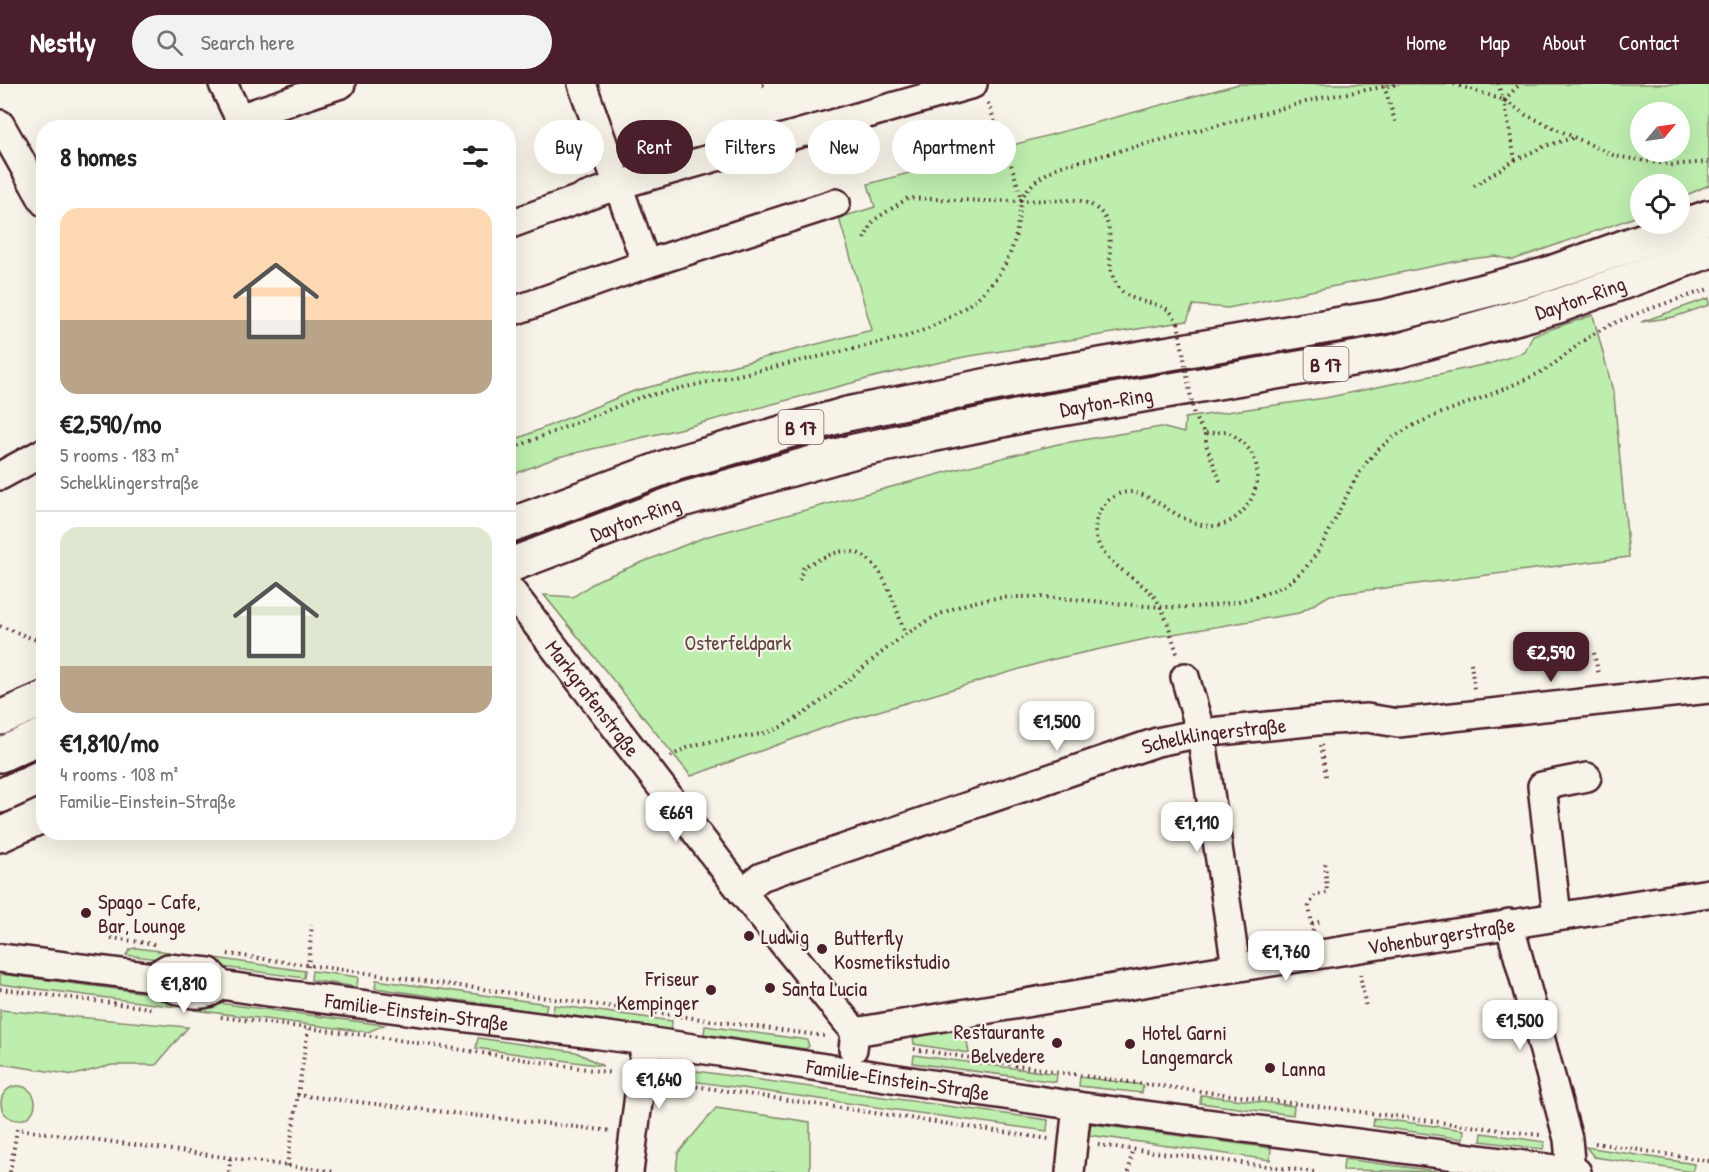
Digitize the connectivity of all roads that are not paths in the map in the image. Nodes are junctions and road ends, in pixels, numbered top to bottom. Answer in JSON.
{"nodes":[{"id":1,"x":223,"y":84,"type":"edge"},
{"id":2,"x":341,"y":84,"type":"edge"},
{"id":3,"x":582,"y":84,"type":"edge"},
{"id":4,"x":979,"y":89,"type":"edge"},
{"id":5,"x":241,"y":120,"type":"edge"},
{"id":6,"x":250,"y":120,"type":"edge"},
{"id":7,"x":0,"y":124,"type":"edge"},
{"id":8,"x":618,"y":185,"type":"junction"},
{"id":9,"x":36,"y":188,"type":"edge"},
{"id":10,"x":836,"y":203,"type":"dead end"},
{"id":11,"x":1709,"y":217,"type":"edge"},
{"id":12,"x":516,"y":222,"type":"edge"},
{"id":13,"x":1709,"y":251,"type":"edge"},
{"id":14,"x":646,"y":264,"type":"junction"},
{"id":15,"x":516,"y":310,"type":"edge"},
{"id":16,"x":36,"y":456,"type":"edge"},
{"id":17,"x":0,"y":476,"type":"edge"},
{"id":18,"x":516,"y":523,"type":"edge"},
{"id":19,"x":516,"y":577,"type":"edge"},
{"id":20,"x":516,"y":582,"type":"edge"},
{"id":21,"x":1185,"y":677,"type":"dead end"},
{"id":22,"x":1709,"y":689,"type":"edge"},
{"id":23,"x":36,"y":702,"type":"edge"},
{"id":24,"x":0,"y":718,"type":"edge"},
{"id":25,"x":1201,"y":733,"type":"junction"},
{"id":26,"x":36,"y":739,"type":"edge"},
{"id":27,"x":0,"y":755,"type":"edge"},
{"id":28,"x":1587,"y":777,"type":"dead end"},
{"id":29,"x":36,"y":780,"type":"edge"},
{"id":30,"x":0,"y":796,"type":"edge"},
{"id":31,"x":36,"y":819,"type":"edge"},
{"id":32,"x":0,"y":835,"type":"edge"},
{"id":33,"x":742,"y":892,"type":"junction"},
{"id":34,"x":1709,"y":893,"type":"edge"},
{"id":35,"x":1557,"y":916,"type":"junction"},
{"id":36,"x":1509,"y":923,"type":"junction"},
{"id":37,"x":0,"y":958,"type":"edge"},
{"id":38,"x":1236,"y":967,"type":"junction"},
{"id":39,"x":855,"y":1032,"type":"junction"},
{"id":40,"x":646,"y":1041,"type":"junction"},
{"id":41,"x":852,"y":1071,"type":"junction"},
{"id":42,"x":1077,"y":1106,"type":"junction"},
{"id":43,"x":628,"y":1172,"type":"edge"},
{"id":44,"x":1070,"y":1172,"type":"edge"},
{"id":45,"x":1574,"y":1172,"type":"edge"}],
"edges":[{"from":1,"to":5,"type":"street"},
{"from":2,"to":6,"type":"street"},
{"from":3,"to":8,"type":"street"},
{"from":4,"to":8,"type":"street"},
{"from":7,"to":9,"type":"street"},
{"from":8,"to":12,"type":"street"},
{"from":8,"to":14,"type":"street"},
{"from":10,"to":14,"type":"street"},
{"from":11,"to":18,"type":"highway","name":"Dayton-Ring","number":"B 17"},
{"from":13,"to":19,"type":"highway","name":"Dayton-Ring","number":"B 17"},
{"from":14,"to":15,"type":"street"},
{"from":16,"to":17,"type":"street"},
{"from":20,"to":33,"type":"street","name":"Markgrafenstraße"},
{"from":21,"to":25,"type":"street"},
{"from":22,"to":25,"type":"street","name":"Schelklingerstraße"},
{"from":23,"to":24,"type":"highway"},
{"from":25,"to":33,"type":"street","name":"Schelklingerstraße"},
{"from":25,"to":38,"type":"street"},
{"from":26,"to":27,"type":"highway"},
{"from":28,"to":35,"type":"street"},
{"from":29,"to":30,"type":"highway"},
{"from":31,"to":32,"type":"highway"},
{"from":33,"to":39,"type":"street","name":"Markgrafenstraße"},
{"from":34,"to":35,"type":"street","name":"Vohenburgerstraße"},
{"from":35,"to":36,"type":"street","name":"Vohenburgerstraße"},
{"from":36,"to":38,"type":"street","name":"Vohenburgerstraße"},
{"from":36,"to":45,"type":"street"},
{"from":37,"to":40,"type":"street","name":"Familie-Einstein-Straße"},
{"from":38,"to":39,"type":"street","name":"Vohenburgerstraße"},
{"from":39,"to":41,"type":"street"},
{"from":40,"to":41,"type":"street","name":"Familie-Einstein-Straße"},
{"from":40,"to":43,"type":"street"},
{"from":41,"to":42,"type":"street","name":"Familie-Einstein-Straße"},
{"from":42,"to":44,"type":"street"},
{"from":42,"to":45,"type":"street","name":"Familie-Einstein-Straße"}]}
